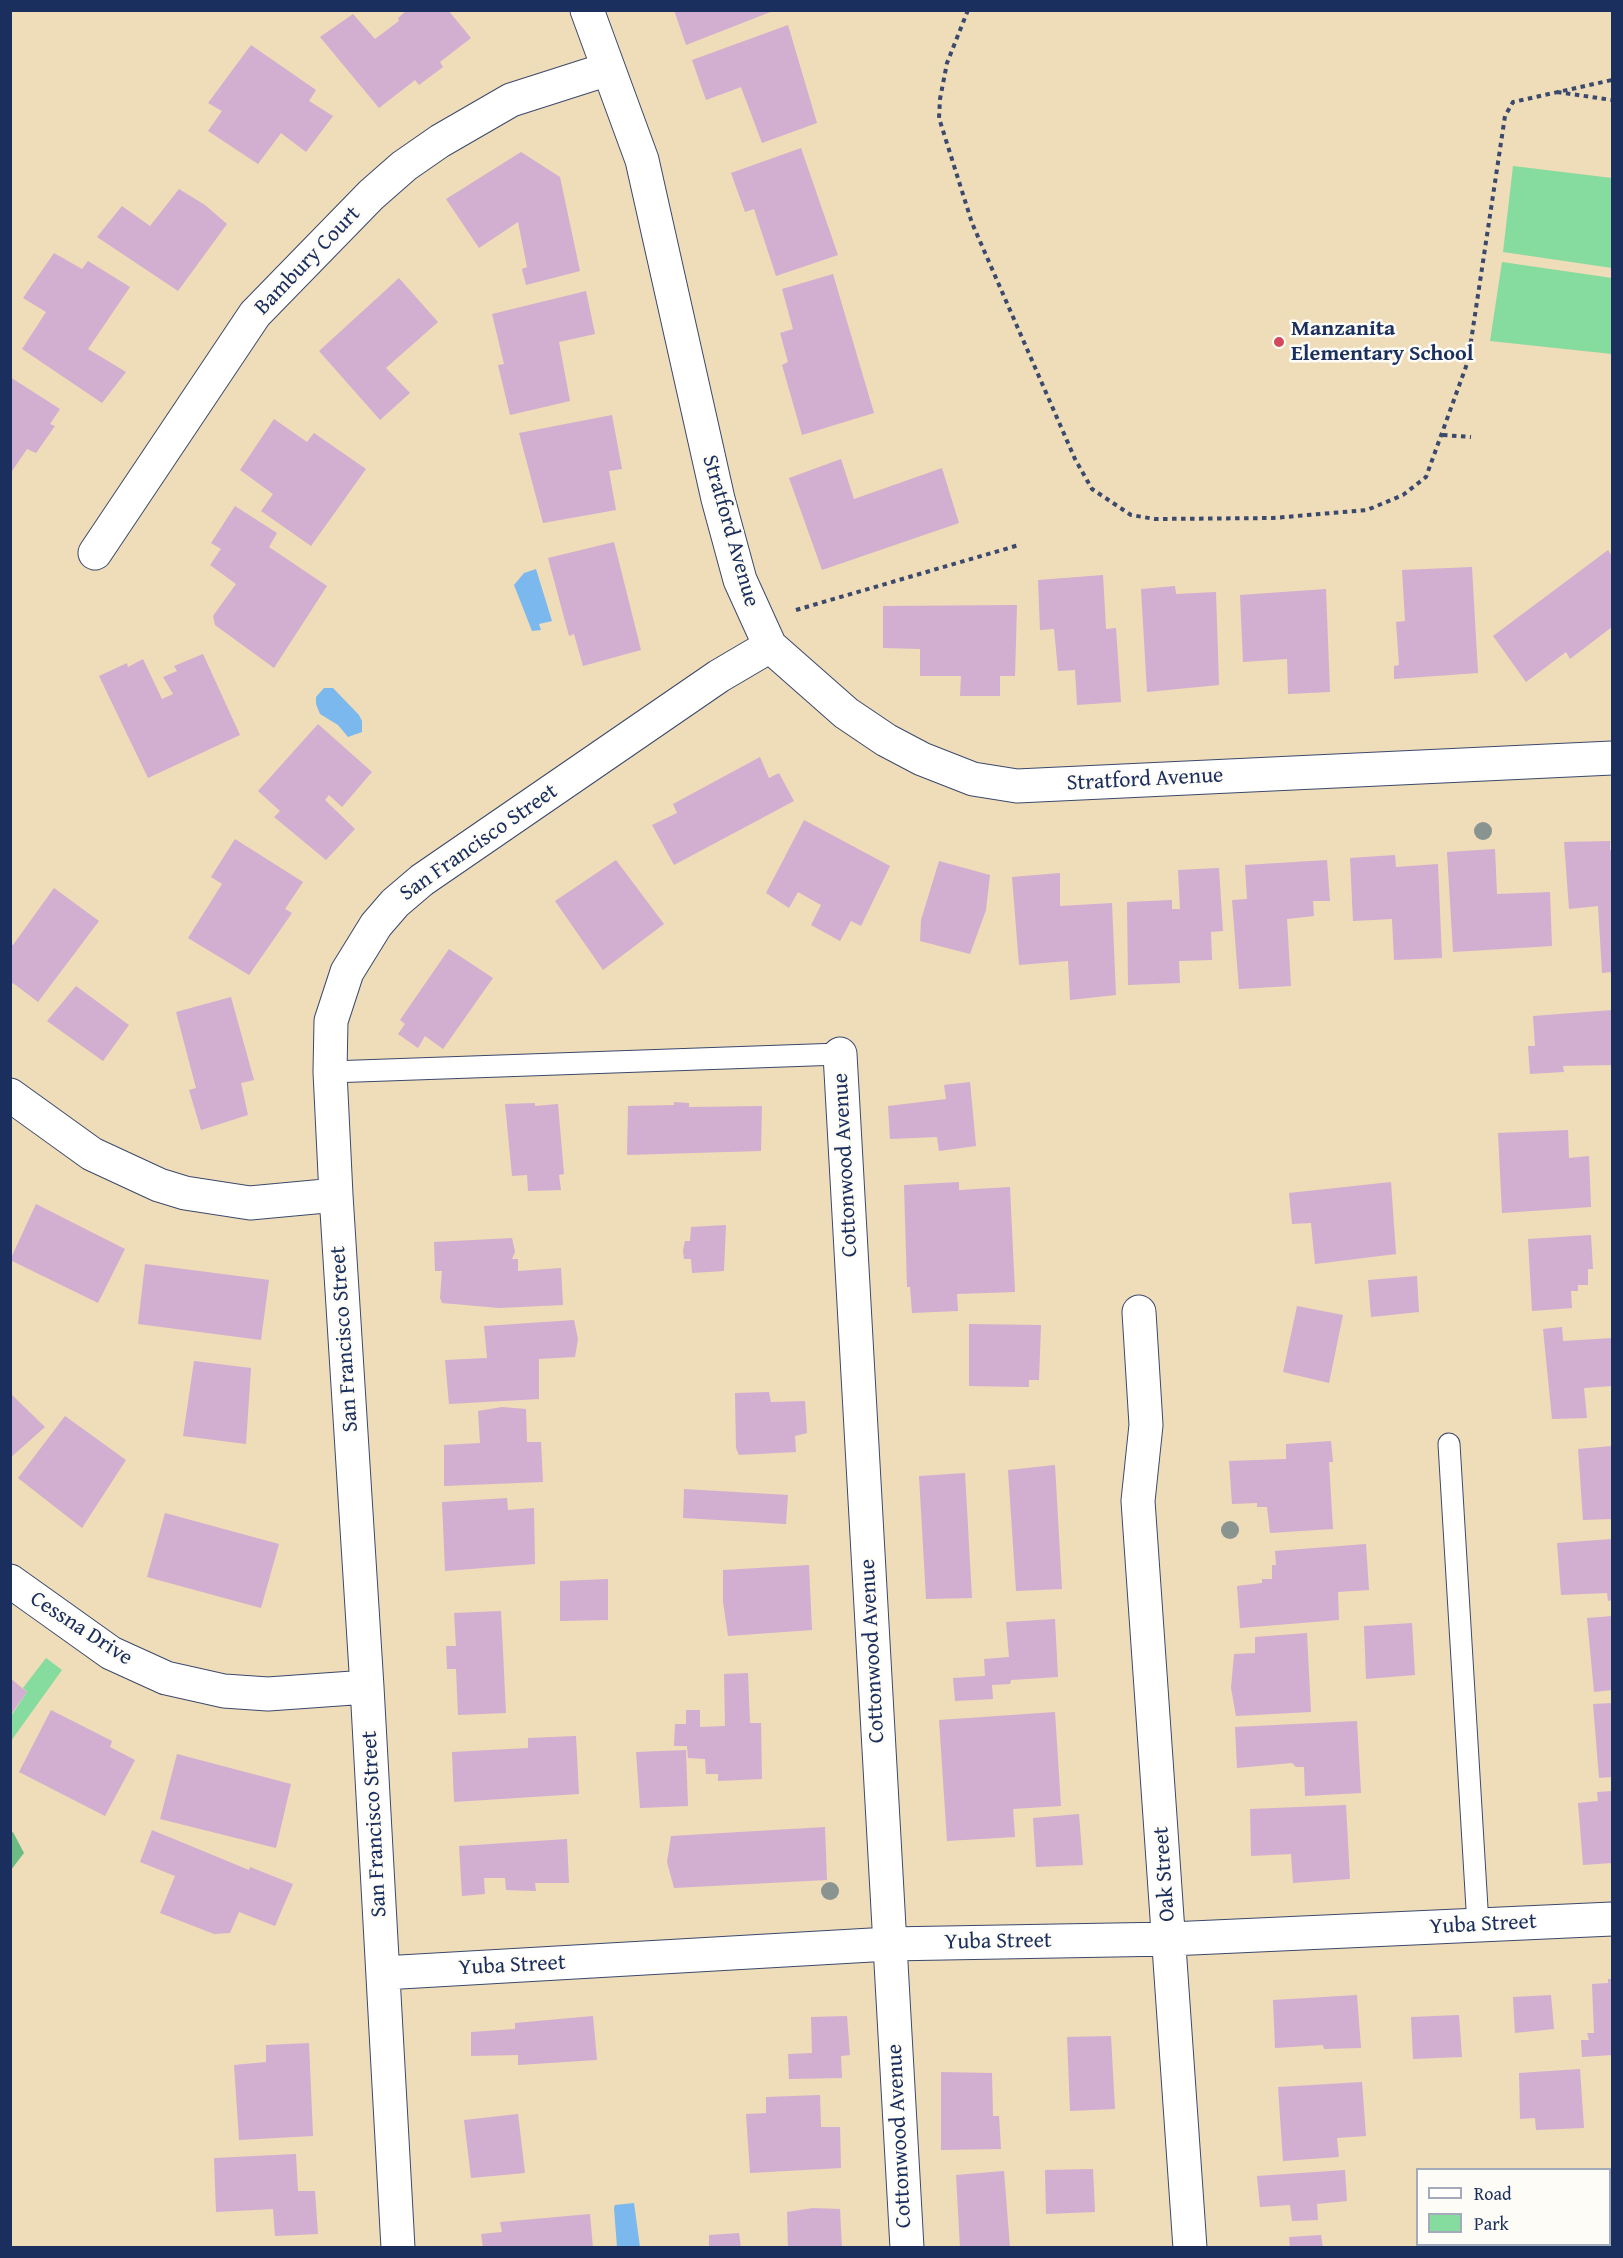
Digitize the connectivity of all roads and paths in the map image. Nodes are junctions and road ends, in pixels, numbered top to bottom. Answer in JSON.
{"nodes":[{"id":1,"x":587,"y":10,"type":"edge"},
{"id":2,"x":968,"y":10,"type":"edge"},
{"id":3,"x":608,"y":69,"type":"junction"},
{"id":4,"x":1612,"y":80,"type":"edge"},
{"id":5,"x":1554,"y":91,"type":"junction"},
{"id":6,"x":1612,"y":100,"type":"edge"},
{"id":7,"x":1443,"y":435,"type":"junction"},
{"id":8,"x":1471,"y":436,"type":"dead end"},
{"id":9,"x":1019,"y":544,"type":"dead end"},
{"id":10,"x":95,"y":553,"type":"dead end"},
{"id":11,"x":796,"y":610,"type":"dead end"},
{"id":12,"x":770,"y":646,"type":"junction"},
{"id":13,"x":1612,"y":758,"type":"edge"},
{"id":14,"x":840,"y":1054,"type":"joint"},
{"id":15,"x":330,"y":1072,"type":"junction"},
{"id":16,"x":10,"y":1095,"type":"edge"},
{"id":17,"x":336,"y":1195,"type":"junction"},
{"id":18,"x":1139,"y":1312,"type":"dead end"},
{"id":19,"x":1449,"y":1444,"type":"dead end"},
{"id":20,"x":10,"y":1581,"type":"edge"},
{"id":21,"x":367,"y":1687,"type":"junction"},
{"id":22,"x":1612,"y":1919,"type":"edge"},
{"id":23,"x":1478,"y":1925,"type":"junction"},
{"id":24,"x":1170,"y":1939,"type":"junction"},
{"id":25,"x":889,"y":1944,"type":"junction"},
{"id":26,"x":383,"y":1973,"type":"junction"},
{"id":27,"x":398,"y":2247,"type":"edge"},
{"id":28,"x":907,"y":2247,"type":"edge"},
{"id":29,"x":1190,"y":2247,"type":"edge"}],
"edges":[{"from":1,"to":3,"type":"street","name":"Stratford Avenue"},
{"from":2,"to":7,"type":"path"},
{"from":3,"to":10,"type":"street","name":"Bambury Court"},
{"from":3,"to":12,"type":"street","name":"Stratford Avenue"},
{"from":4,"to":5,"type":"path"},
{"from":5,"to":6,"type":"path"},
{"from":5,"to":7,"type":"path"},
{"from":7,"to":8,"type":"path"},
{"from":9,"to":11,"type":"path"},
{"from":12,"to":13,"type":"street","name":"Stratford Avenue"},
{"from":12,"to":15,"type":"street","name":"San Francisco Street"},
{"from":14,"to":15,"type":"lane"},
{"from":14,"to":25,"type":"street","name":"Cottonwood Avenue"},
{"from":15,"to":17,"type":"street","name":"San Francisco Street"},
{"from":16,"to":17,"type":"street"},
{"from":17,"to":21,"type":"street","name":"San Francisco Street"},
{"from":18,"to":24,"type":"street","name":"Oak Street"},
{"from":19,"to":23,"type":"lane"},
{"from":20,"to":21,"type":"street","name":"Cessna Drive"},
{"from":21,"to":26,"type":"street","name":"San Francisco Street"},
{"from":22,"to":23,"type":"street","name":"Yuba Street"},
{"from":23,"to":24,"type":"street","name":"Yuba Street"},
{"from":24,"to":25,"type":"street","name":"Yuba Street"},
{"from":24,"to":29,"type":"street","name":"Oak Street"},
{"from":25,"to":26,"type":"street","name":"Yuba Street"},
{"from":25,"to":28,"type":"street","name":"Cottonwood Avenue"},
{"from":26,"to":27,"type":"street","name":"San Francisco Street"}]}
